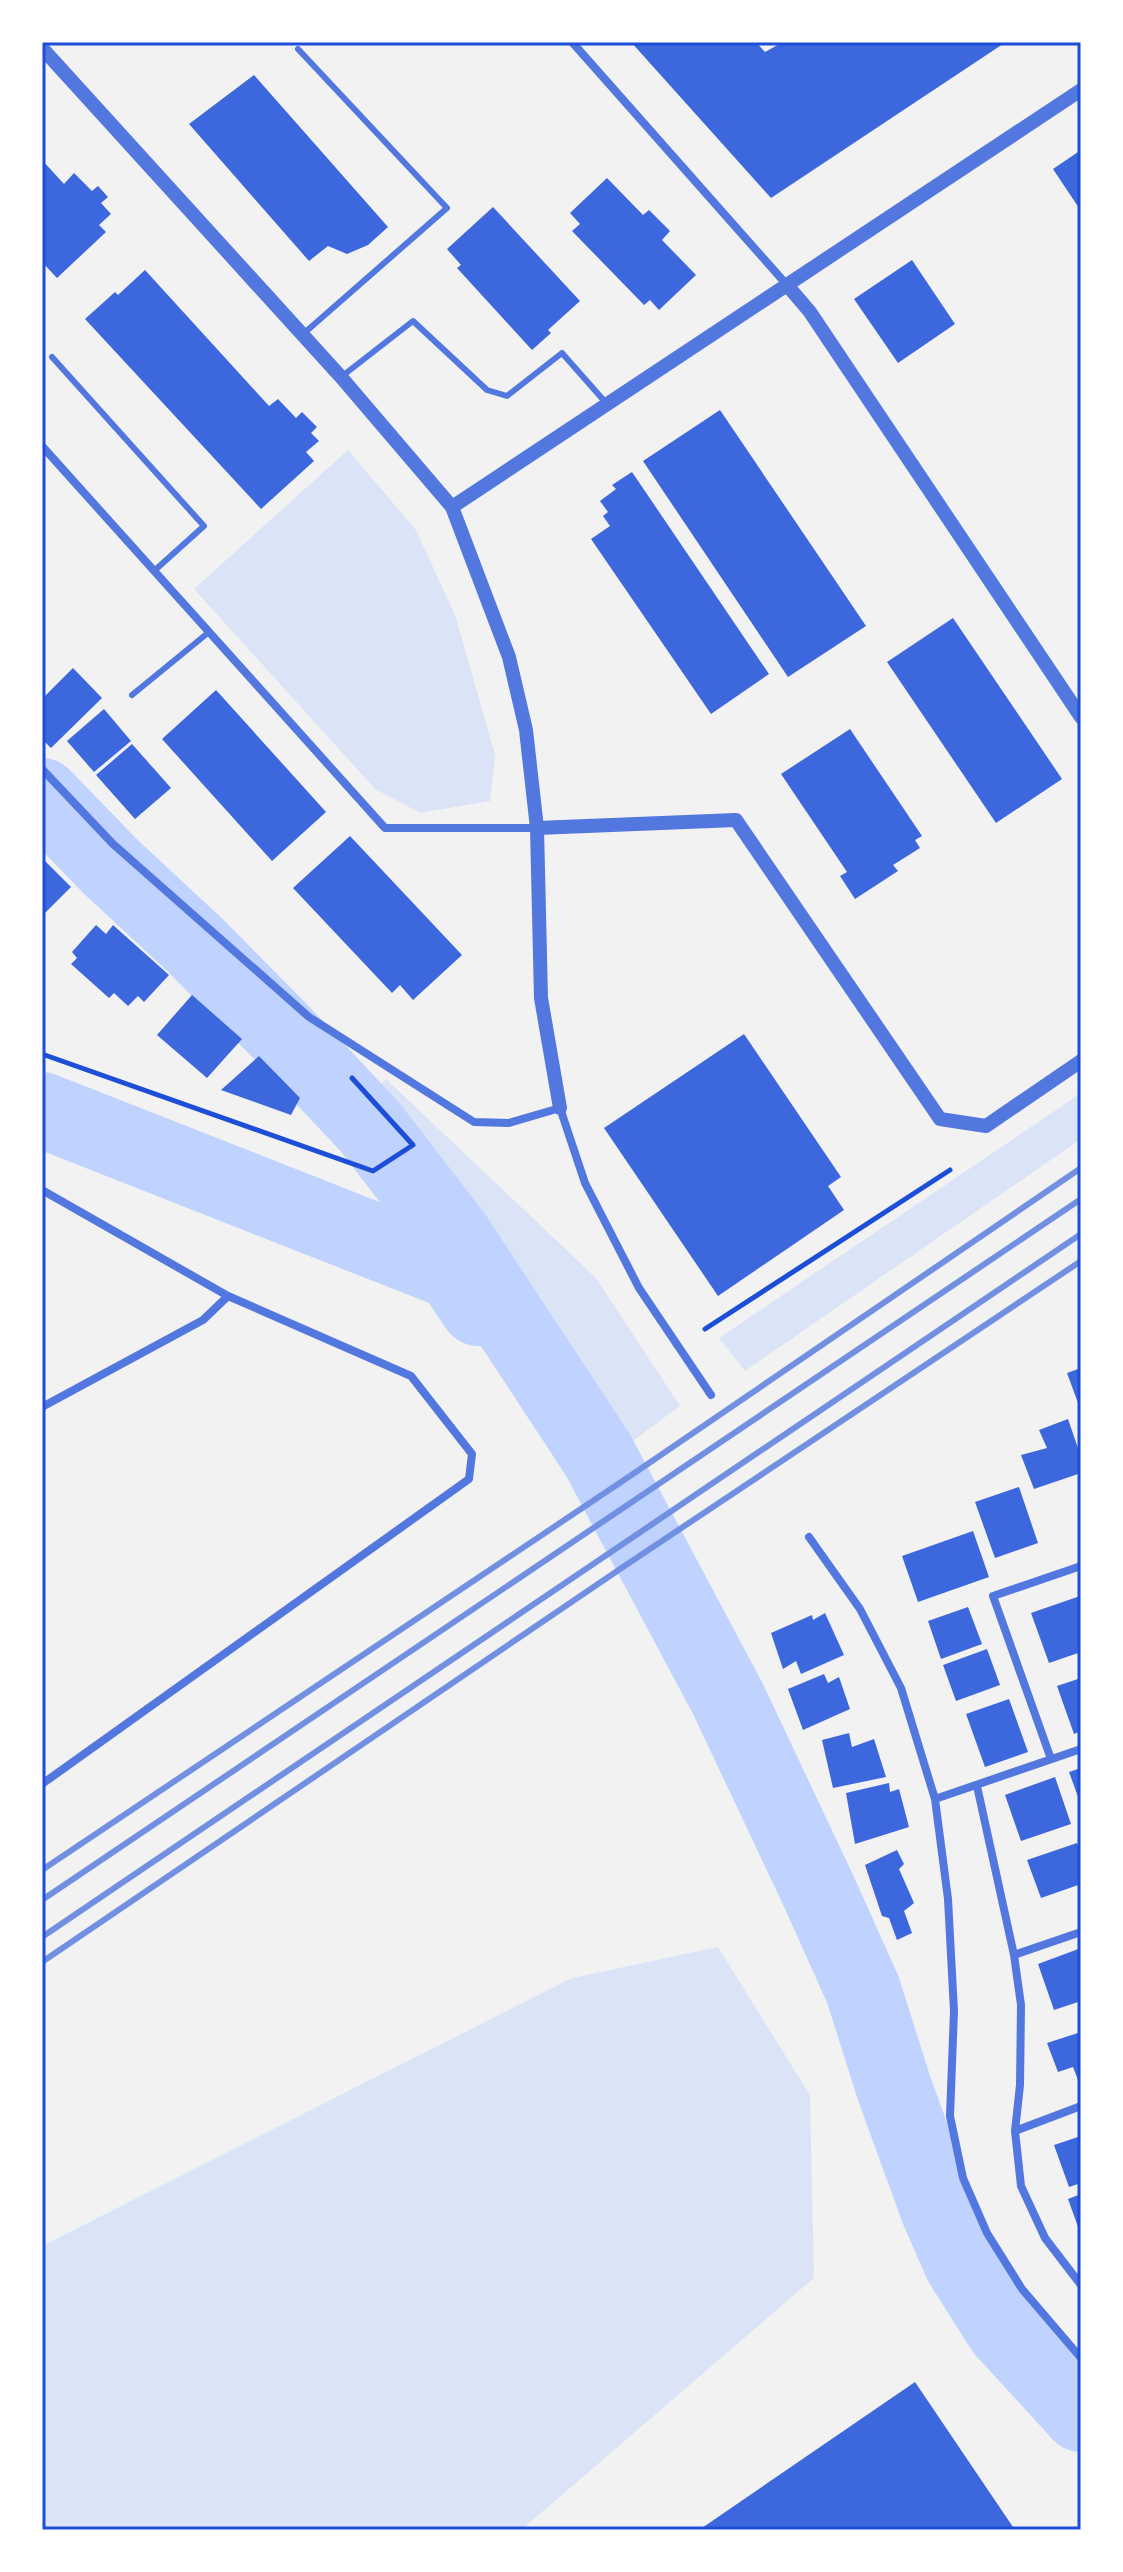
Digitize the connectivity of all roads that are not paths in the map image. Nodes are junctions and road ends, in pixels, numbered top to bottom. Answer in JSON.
{"nodes":[{"id":1,"x":572,"y":42,"type":"edge"},
{"id":2,"x":42,"y":48,"type":"edge"},
{"id":3,"x":298,"y":49,"type":"dead end"},
{"id":4,"x":1081,"y":90,"type":"edge"},
{"id":5,"x":787,"y":285,"type":"junction"},
{"id":6,"x":302,"y":335,"type":"junction"},
{"id":7,"x":52,"y":357,"type":"dead end"},
{"id":8,"x":341,"y":377,"type":"junction"},
{"id":9,"x":607,"y":404,"type":"junction"},
{"id":10,"x":42,"y":446,"type":"edge"},
{"id":11,"x":452,"y":507,"type":"junction"},
{"id":12,"x":154,"y":571,"type":"junction"},
{"id":13,"x":209,"y":632,"type":"junction"},
{"id":14,"x":132,"y":695,"type":"dead end"},
{"id":15,"x":1081,"y":717,"type":"edge"},
{"id":16,"x":42,"y":769,"type":"edge"},
{"id":17,"x":537,"y":828,"type":"junction"},
{"id":18,"x":1081,"y":1061,"type":"edge"},
{"id":19,"x":560,"y":1108,"type":"junction"},
{"id":20,"x":42,"y":1190,"type":"edge"},
{"id":21,"x":228,"y":1296,"type":"junction"},
{"id":22,"x":711,"y":1395,"type":"dead end"},
{"id":23,"x":42,"y":1407,"type":"edge"},
{"id":24,"x":809,"y":1537,"type":"dead end"},
{"id":25,"x":1081,"y":1566,"type":"edge"},
{"id":26,"x":1081,"y":1749,"type":"edge"},
{"id":27,"x":1051,"y":1759,"type":"junction"},
{"id":28,"x":42,"y":1784,"type":"edge"},
{"id":29,"x":977,"y":1786,"type":"junction"},
{"id":30,"x":935,"y":1799,"type":"junction"},
{"id":31,"x":1081,"y":1932,"type":"edge"},
{"id":32,"x":1014,"y":1955,"type":"junction"},
{"id":33,"x":1081,"y":2106,"type":"edge"},
{"id":34,"x":1015,"y":2131,"type":"junction"},
{"id":35,"x":1080,"y":2282,"type":"edge"},
{"id":36,"x":1081,"y":2358,"type":"edge"}],
"edges":[{"from":1,"to":5,"type":"street"},
{"from":2,"to":6,"type":"street"},
{"from":3,"to":6,"type":"lane"},
{"from":4,"to":5,"type":"street"},
{"from":5,"to":9,"type":"street"},
{"from":5,"to":15,"type":"street"},
{"from":6,"to":8,"type":"street"},
{"from":7,"to":12,"type":"lane"},
{"from":8,"to":9,"type":"lane"},
{"from":8,"to":11,"type":"street"},
{"from":9,"to":11,"type":"street"},
{"from":10,"to":12,"type":"street"},
{"from":11,"to":17,"type":"street"},
{"from":12,"to":13,"type":"street"},
{"from":13,"to":14,"type":"lane"},
{"from":13,"to":17,"type":"street"},
{"from":16,"to":19,"type":"street"},
{"from":17,"to":18,"type":"street"},
{"from":17,"to":19,"type":"street"},
{"from":19,"to":22,"type":"street"},
{"from":20,"to":21,"type":"street"},
{"from":21,"to":23,"type":"street"},
{"from":21,"to":28,"type":"street"},
{"from":24,"to":30,"type":"street"},
{"from":25,"to":27,"type":"street"},
{"from":26,"to":27,"type":"street"},
{"from":27,"to":29,"type":"street"},
{"from":29,"to":30,"type":"street"},
{"from":29,"to":32,"type":"street"},
{"from":30,"to":36,"type":"street"},
{"from":31,"to":32,"type":"street"},
{"from":32,"to":34,"type":"street"},
{"from":33,"to":34,"type":"street"},
{"from":34,"to":35,"type":"street"}]}
